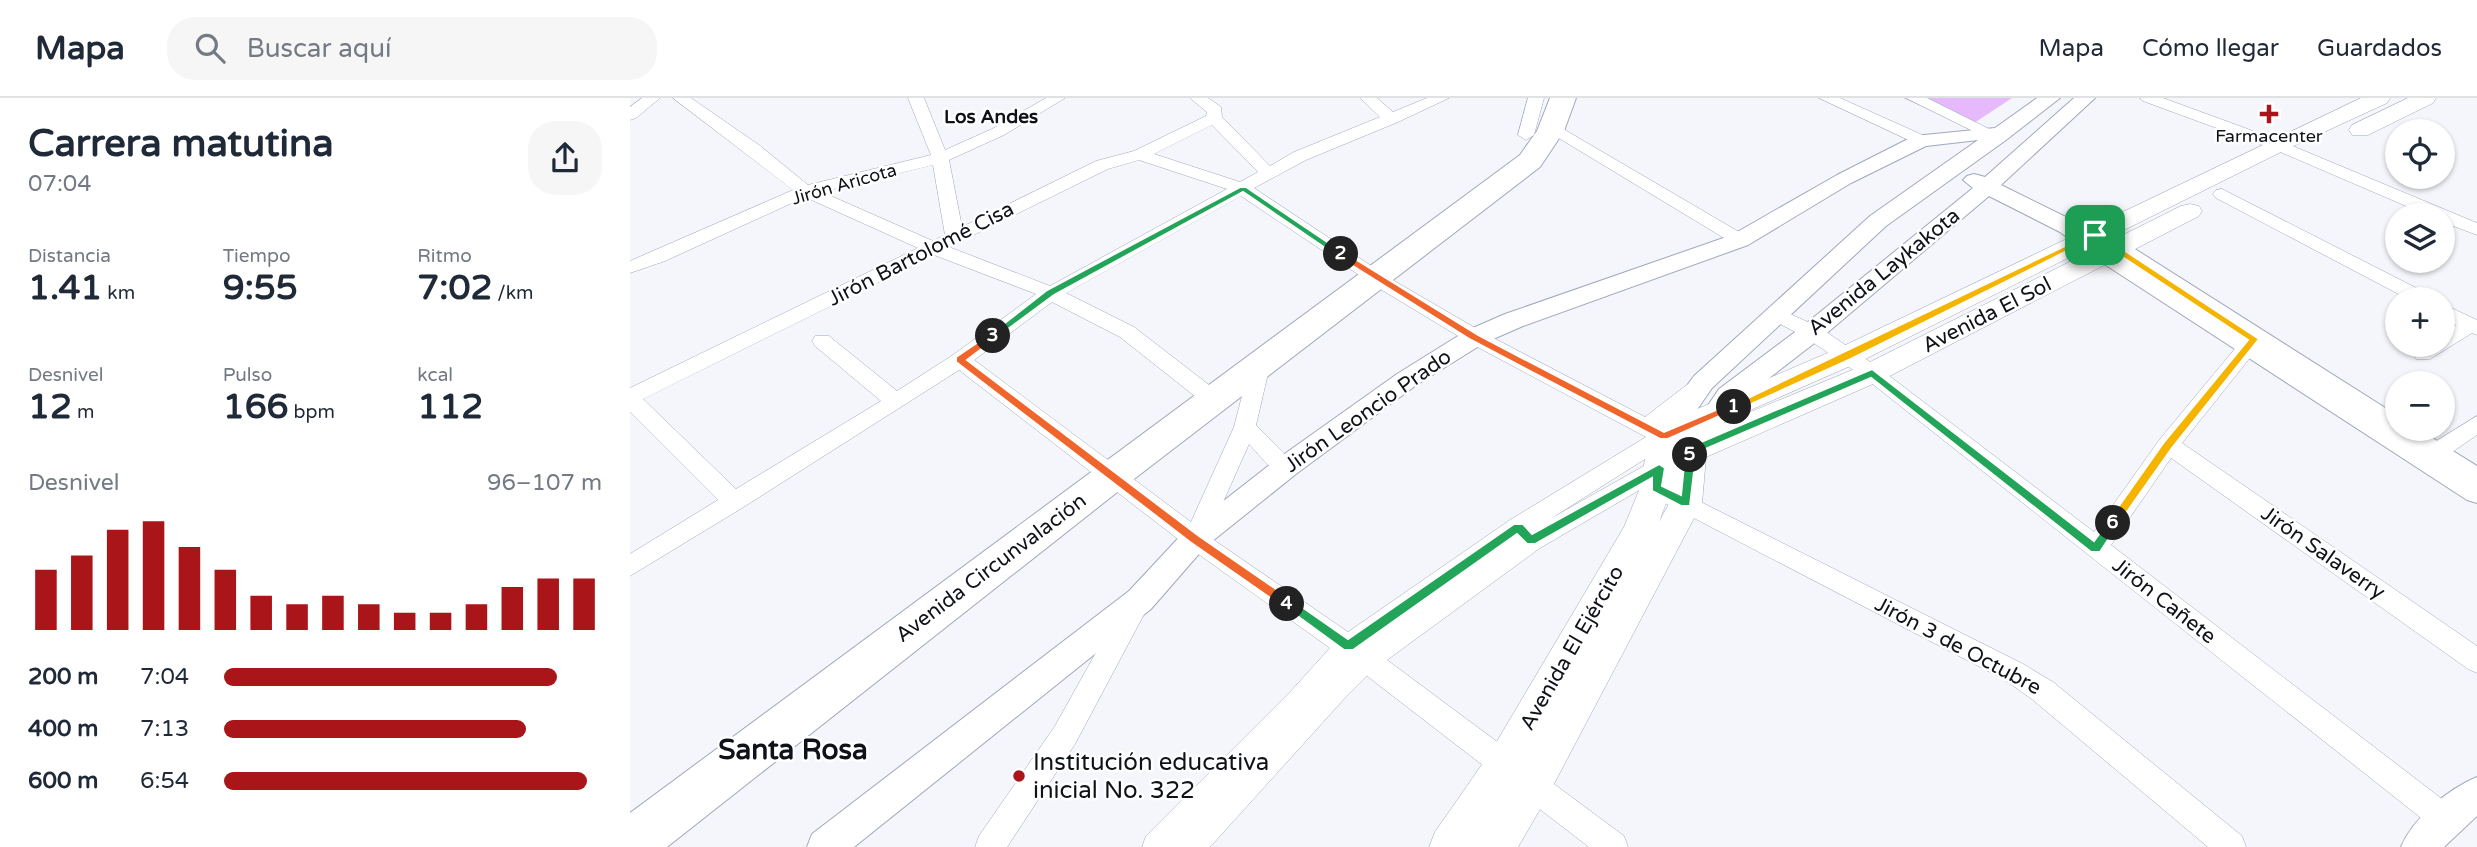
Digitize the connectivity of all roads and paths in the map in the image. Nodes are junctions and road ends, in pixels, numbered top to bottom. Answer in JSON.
{"nodes":[{"id":1,"x":652,"y":98,"type":"edge"},
{"id":2,"x":681,"y":98,"type":"edge"},
{"id":3,"x":916,"y":98,"type":"edge"},
{"id":4,"x":1057,"y":98,"type":"edge"},
{"id":5,"x":1198,"y":98,"type":"edge"},
{"id":6,"x":1368,"y":98,"type":"edge"},
{"id":7,"x":1441,"y":98,"type":"edge"},
{"id":8,"x":1827,"y":98,"type":"edge"},
{"id":9,"x":1914,"y":98,"type":"edge"},
{"id":10,"x":2050,"y":98,"type":"edge"},
{"id":11,"x":2085,"y":98,"type":"edge"},
{"id":12,"x":2148,"y":98,"type":"edge"},
{"id":13,"x":2379,"y":98,"type":"edge"},
{"id":14,"x":2425,"y":98,"type":"edge"},
{"id":15,"x":1217,"y":109,"type":"edge"},
{"id":16,"x":630,"y":115,"type":"edge"},
{"id":17,"x":1545,"y":115,"type":"edge"},
{"id":18,"x":1392,"y":119,"type":"junction"},
{"id":19,"x":1994,"y":134,"type":"junction"},
{"id":20,"x":1921,"y":140,"type":"junction"},
{"id":21,"x":2277,"y":145,"type":"junction"},
{"id":22,"x":1140,"y":155,"type":"junction"},
{"id":23,"x":2304,"y":157,"type":"junction"},
{"id":24,"x":940,"y":158,"type":"junction"},
{"id":25,"x":1952,"y":167,"type":"junction"},
{"id":26,"x":1268,"y":173,"type":"junction"},
{"id":27,"x":1987,"y":187,"type":"junction"},
{"id":28,"x":1243,"y":189,"type":"junction"},
{"id":29,"x":805,"y":191,"type":"junction"},
{"id":30,"x":2222,"y":194,"type":"junction"},
{"id":31,"x":2477,"y":210,"type":"edge"},
{"id":32,"x":1878,"y":221,"type":"junction"},
{"id":33,"x":2459,"y":221,"type":"junction"},
{"id":34,"x":2477,"y":230,"type":"edge"},
{"id":35,"x":954,"y":237,"type":"junction"},
{"id":36,"x":1740,"y":240,"type":"junction"},
{"id":37,"x":1921,"y":242,"type":"junction"},
{"id":38,"x":2094,"y":242,"type":"junction"},
{"id":39,"x":936,"y":249,"type":"junction"},
{"id":40,"x":630,"y":267,"type":"edge"},
{"id":41,"x":1375,"y":278,"type":"junction"},
{"id":42,"x":2400,"y":287,"type":"edge"},
{"id":43,"x":1051,"y":293,"type":"junction"},
{"id":44,"x":1779,"y":314,"type":"junction"},
{"id":45,"x":2455,"y":317,"type":"edge"},
{"id":46,"x":2474,"y":327,"type":"edge"},
{"id":47,"x":1812,"y":332,"type":"junction"},
{"id":48,"x":2455,"y":336,"type":"edge"},
{"id":49,"x":1475,"y":337,"type":"junction"},
{"id":50,"x":822,"y":341,"type":"dead end"},
{"id":51,"x":2252,"y":342,"type":"junction"},
{"id":52,"x":1847,"y":356,"type":"junction"},
{"id":53,"x":960,"y":360,"type":"junction"},
{"id":54,"x":1259,"y":365,"type":"junction"},
{"id":55,"x":1872,"y":373,"type":"junction"},
{"id":56,"x":630,"y":398,"type":"edge"},
{"id":57,"x":1214,"y":400,"type":"junction"},
{"id":58,"x":896,"y":402,"type":"junction"},
{"id":59,"x":1714,"y":417,"type":"junction"},
{"id":60,"x":2477,"y":424,"type":"edge"},
{"id":61,"x":1245,"y":427,"type":"junction"},
{"id":62,"x":2168,"y":445,"type":"junction"},
{"id":63,"x":2429,"y":456,"type":"junction"},
{"id":64,"x":1667,"y":462,"type":"junction"},
{"id":65,"x":1286,"y":467,"type":"junction"},
{"id":66,"x":1111,"y":476,"type":"junction"},
{"id":67,"x":2477,"y":480,"type":"edge"},
{"id":68,"x":2477,"y":492,"type":"edge"},
{"id":69,"x":734,"y":502,"type":"junction"},
{"id":70,"x":1525,"y":534,"type":"junction"},
{"id":71,"x":1195,"y":539,"type":"junction"},
{"id":72,"x":2095,"y":548,"type":"junction"},
{"id":73,"x":630,"y":566,"type":"edge"},
{"id":74,"x":1140,"y":600,"type":"junction"},
{"id":75,"x":1357,"y":653,"type":"junction"},
{"id":76,"x":2477,"y":661,"type":"edge"},
{"id":77,"x":1518,"y":776,"type":"junction"},
{"id":78,"x":2477,"y":794,"type":"edge"},
{"id":79,"x":2445,"y":819,"type":"junction"},
{"id":80,"x":630,"y":844,"type":"edge"},
{"id":81,"x":825,"y":847,"type":"edge"},
{"id":82,"x":990,"y":847,"type":"edge"},
{"id":83,"x":1157,"y":847,"type":"edge"},
{"id":84,"x":1190,"y":847,"type":"edge"},
{"id":85,"x":1450,"y":847,"type":"edge"},
{"id":86,"x":1496,"y":847,"type":"edge"},
{"id":87,"x":1613,"y":847,"type":"edge"},
{"id":88,"x":2231,"y":847,"type":"edge"},
{"id":89,"x":2419,"y":847,"type":"edge"}],
"edges":[{"from":1,"to":16,"type":"street"},
{"from":2,"to":29,"type":"street"},
{"from":3,"to":24,"type":"street"},
{"from":4,"to":24,"type":"street","name":"Jirón Aricota"},
{"from":5,"to":15,"type":"street"},
{"from":6,"to":18,"type":"street"},
{"from":7,"to":18,"type":"street"},
{"from":8,"to":20,"type":"street"},
{"from":9,"to":19,"type":"street"},
{"from":10,"to":19,"type":"street","name":"Avenida Laykakota"},
{"from":11,"to":27,"type":"street","name":"Avenida Laykakota"},
{"from":12,"to":21,"type":"street"},
{"from":13,"to":21,"type":"main road","name":"Avenida El Sol"},
{"from":14,"to":23,"type":"main road","name":"Avenida El Sol"},
{"from":15,"to":22,"type":"street","name":"Jirón Bartolomé Cisa"},
{"from":15,"to":26,"type":"street"},
{"from":17,"to":36,"type":"street"},
{"from":17,"to":41,"type":"highway","name":"Avenida Circunvalación"},
{"from":18,"to":26,"type":"street"},
{"from":19,"to":20,"type":"street","name":"Jirón Leoncio Prado"},
{"from":19,"to":25,"type":"street","name":"Avenida Laykakota"},
{"from":20,"to":25,"type":"street"},
{"from":20,"to":36,"type":"street","name":"Jirón Leoncio Prado"},
{"from":21,"to":23,"type":"street"},
{"from":21,"to":38,"type":"main road","name":"Avenida El Sol"},
{"from":22,"to":28,"type":"street","name":"Jirón 3 de Octubre"},
{"from":22,"to":35,"type":"street","name":"Jirón Bartolomé Cisa"},
{"from":23,"to":30,"type":"main road","name":"Avenida El Sol"},
{"from":23,"to":33,"type":"street"},
{"from":24,"to":29,"type":"street","name":"Jirón Aricota"},
{"from":24,"to":35,"type":"street"},
{"from":25,"to":27,"type":"street"},
{"from":25,"to":32,"type":"street","name":"Avenida Laykakota"},
{"from":26,"to":28,"type":"street"},
{"from":27,"to":37,"type":"street","name":"Avenida Laykakota"},
{"from":27,"to":38,"type":"street"},
{"from":28,"to":41,"type":"street","name":"Jirón 3 de Octubre"},
{"from":28,"to":43,"type":"street"},
{"from":29,"to":39,"type":"street"},
{"from":29,"to":40,"type":"street","name":"Jirón Aricota"},
{"from":30,"to":38,"type":"main road","name":"Avenida El Sol"},
{"from":30,"to":42,"type":"street"},
{"from":31,"to":33,"type":"street"},
{"from":32,"to":37,"type":"street"},
{"from":32,"to":44,"type":"street","name":"Avenida Laykakota"},
{"from":33,"to":34,"type":"street"},
{"from":35,"to":39,"type":"street","name":"Jirón Bartolomé Cisa"},
{"from":36,"to":49,"type":"street","name":"Jirón Leoncio Prado"},
{"from":37,"to":47,"type":"street","name":"Avenida Laykakota"},
{"from":38,"to":51,"type":"street"},
{"from":38,"to":52,"type":"main road","name":"Avenida El Sol"},
{"from":38,"to":55,"type":"main road","name":"Avenida El Sol"},
{"from":39,"to":43,"type":"street"},
{"from":39,"to":56,"type":"street","name":"Jirón Bartolomé Cisa"},
{"from":41,"to":49,"type":"street","name":"Jirón 3 de Octubre"},
{"from":41,"to":54,"type":"highway","name":"Avenida Circunvalación"},
{"from":43,"to":53,"type":"street"},
{"from":43,"to":57,"type":"street"},
{"from":44,"to":47,"type":"street","name":"Jirón Cañete"},
{"from":44,"to":64,"type":"street","name":"Avenida Laykakota"},
{"from":45,"to":46,"type":"street"},
{"from":46,"to":48,"type":"street"},
{"from":47,"to":52,"type":"street","name":"Jirón Cañete"},
{"from":47,"to":59,"type":"street","name":"Avenida Laykakota"},
{"from":49,"to":64,"type":"street","name":"Jirón 3 de Octubre"},
{"from":49,"to":65,"type":"street","name":"Jirón Leoncio Prado"},
{"from":50,"to":58,"type":"street"},
{"from":51,"to":62,"type":"street"},
{"from":51,"to":63,"type":"street"},
{"from":52,"to":55,"type":"street","name":"Jirón Cañete"},
{"from":52,"to":59,"type":"main road","name":"Avenida El Sol"},
{"from":53,"to":58,"type":"street"},
{"from":53,"to":66,"type":"street"},
{"from":54,"to":57,"type":"highway","name":"Avenida Circunvalación"},
{"from":54,"to":61,"type":"street"},
{"from":55,"to":64,"type":"main road","name":"Avenida El Sol"},
{"from":55,"to":72,"type":"street","name":"Jirón Cañete"},
{"from":56,"to":69,"type":"street"},
{"from":57,"to":66,"type":"highway","name":"Avenida Circunvalación"},
{"from":58,"to":69,"type":"street"},
{"from":59,"to":64,"type":"main road","name":"Avenida El Sol"},
{"from":60,"to":63,"type":"street"},
{"from":61,"to":65,"type":"street"},
{"from":61,"to":71,"type":"street"},
{"from":62,"to":72,"type":"street"},
{"from":62,"to":76,"type":"street","name":"Jirón Salaverry"},
{"from":63,"to":67,"type":"street"},
{"from":63,"to":68,"type":"street"},
{"from":64,"to":70,"type":"street"},
{"from":64,"to":70,"type":"street"},
{"from":64,"to":77,"type":"main road","name":"Avenida El Ejército"},
{"from":64,"to":88,"type":"street","name":"Jirón 3 de Octubre"},
{"from":65,"to":71,"type":"street","name":"Jirón Leoncio Prado"},
{"from":66,"to":71,"type":"street"},
{"from":66,"to":80,"type":"highway","name":"Avenida Circunvalación"},
{"from":69,"to":73,"type":"street"},
{"from":70,"to":75,"type":"street"},
{"from":71,"to":74,"type":"street","name":"Jirón Leoncio Prado"},
{"from":71,"to":75,"type":"street"},
{"from":72,"to":79,"type":"street","name":"Jirón Cañete"},
{"from":74,"to":81,"type":"street","name":"Jirón Leoncio Prado"},
{"from":74,"to":82,"type":"street"},
{"from":75,"to":77,"type":"street"},
{"from":75,"to":83,"type":"street"},
{"from":75,"to":84,"type":"street"},
{"from":77,"to":85,"type":"main road","name":"Avenida El Ejército"},
{"from":77,"to":86,"type":"main road","name":"Avenida El Ejército"},
{"from":77,"to":87,"type":"street"},
{"from":78,"to":79,"type":"street"},
{"from":79,"to":89,"type":"street"}]}
